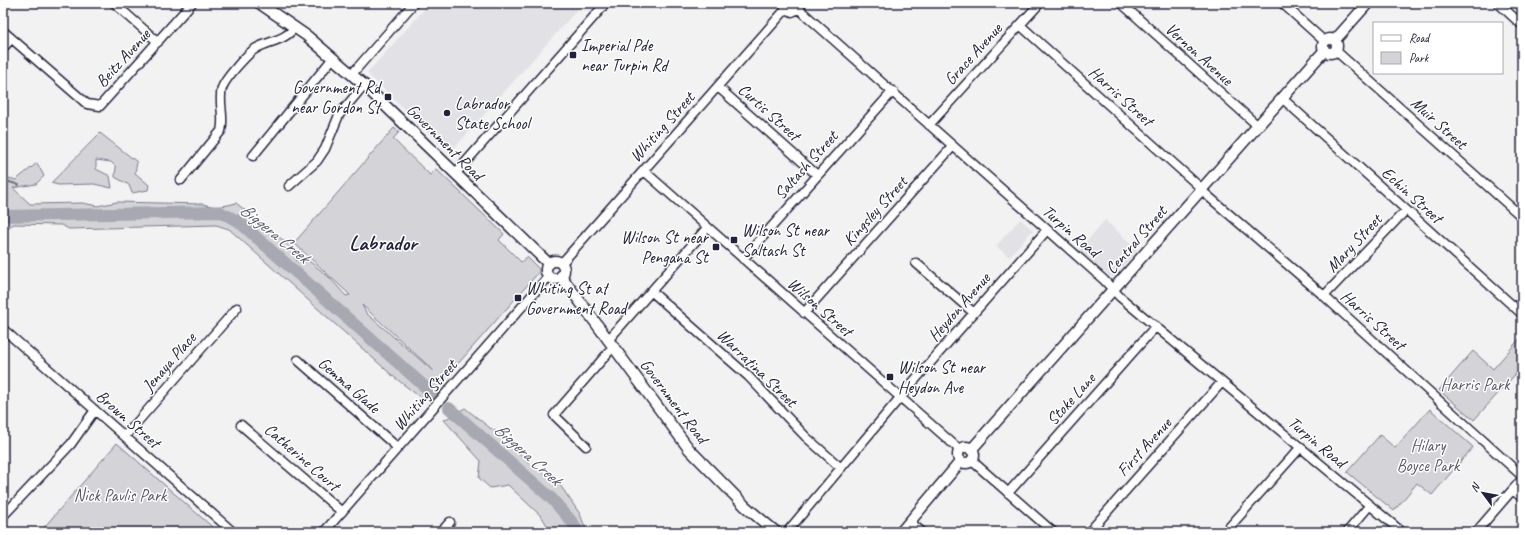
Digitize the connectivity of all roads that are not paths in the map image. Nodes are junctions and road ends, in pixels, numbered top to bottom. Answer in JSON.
{"nodes":[{"id":1,"x":114,"y":3,"type":"edge"},
{"id":2,"x":192,"y":3,"type":"edge"},
{"id":3,"x":259,"y":3,"type":"edge"},
{"id":4,"x":414,"y":3,"type":"edge"},
{"id":5,"x":606,"y":3,"type":"edge"},
{"id":6,"x":1040,"y":3,"type":"edge"},
{"id":7,"x":1121,"y":3,"type":"edge"},
{"id":8,"x":1282,"y":3,"type":"edge"},
{"id":9,"x":1368,"y":3,"type":"edge"},
{"id":10,"x":1498,"y":3,"type":"edge"},
{"id":11,"x":785,"y":6,"type":"edge"},
{"id":12,"x":800,"y":6,"type":"edge"},
{"id":13,"x":1020,"y":25,"type":"junction"},
{"id":14,"x":1522,"y":25,"type":"edge"},
{"id":15,"x":295,"y":28,"type":"junction"},
{"id":16,"x":3,"y":32,"type":"edge"},
{"id":17,"x":11,"y":39,"type":"junction"},
{"id":18,"x":158,"y":42,"type":"junction"},
{"id":19,"x":1335,"y":45,"type":"junction"},
{"id":20,"x":1324,"y":46,"type":"junction"},
{"id":21,"x":3,"y":48,"type":"edge"},
{"id":22,"x":333,"y":58,"type":"junction"},
{"id":23,"x":352,"y":74,"type":"junction"},
{"id":24,"x":364,"y":85,"type":"junction"},
{"id":25,"x":718,"y":87,"type":"junction"},
{"id":26,"x":893,"y":91,"type":"junction"},
{"id":27,"x":1283,"y":99,"type":"junction"},
{"id":28,"x":930,"y":125,"type":"junction"},
{"id":29,"x":1258,"y":126,"type":"junction"},
{"id":30,"x":953,"y":146,"type":"junction"},
{"id":31,"x":253,"y":156,"type":"dead end"},
{"id":32,"x":643,"y":170,"type":"junction"},
{"id":33,"x":456,"y":173,"type":"junction"},
{"id":34,"x":817,"y":175,"type":"junction"},
{"id":35,"x":181,"y":180,"type":"dead end"},
{"id":36,"x":289,"y":186,"type":"dead end"},
{"id":37,"x":1201,"y":190,"type":"junction"},
{"id":38,"x":1406,"y":210,"type":"junction"},
{"id":39,"x":1522,"y":217,"type":"edge"},
{"id":40,"x":707,"y":228,"type":"junction"},
{"id":41,"x":1047,"y":230,"type":"junction"},
{"id":42,"x":743,"y":259,"type":"junction"},
{"id":43,"x":916,"y":263,"type":"dead end"},
{"id":44,"x":549,"y":264,"type":"junction"},
{"id":45,"x":561,"y":264,"type":"junction"},
{"id":46,"x":561,"y":276,"type":"junction"},
{"id":47,"x":548,"y":277,"type":"junction"},
{"id":48,"x":1113,"y":290,"type":"junction"},
{"id":49,"x":651,"y":291,"type":"junction"},
{"id":50,"x":1324,"y":296,"type":"junction"},
{"id":51,"x":237,"y":308,"type":"dead end"},
{"id":52,"x":804,"y":313,"type":"junction"},
{"id":53,"x":974,"y":313,"type":"junction"},
{"id":54,"x":1522,"y":314,"type":"edge"},
{"id":55,"x":1156,"y":326,"type":"junction"},
{"id":56,"x":3,"y":329,"type":"edge"},
{"id":57,"x":611,"y":342,"type":"junction"},
{"id":58,"x":298,"y":360,"type":"dead end"},
{"id":59,"x":1222,"y":382,"type":"junction"},
{"id":60,"x":900,"y":398,"type":"junction"},
{"id":61,"x":95,"y":410,"type":"junction"},
{"id":62,"x":241,"y":425,"type":"dead end"},
{"id":63,"x":125,"y":436,"type":"junction"},
{"id":64,"x":586,"y":446,"type":"dead end"},
{"id":65,"x":398,"y":448,"type":"junction"},
{"id":66,"x":1300,"y":448,"type":"junction"},
{"id":67,"x":960,"y":450,"type":"junction"},
{"id":68,"x":971,"y":450,"type":"junction"},
{"id":69,"x":971,"y":460,"type":"junction"},
{"id":70,"x":961,"y":461,"type":"junction"},
{"id":71,"x":841,"y":468,"type":"junction"},
{"id":72,"x":1522,"y":477,"type":"edge"},
{"id":73,"x":1512,"y":490,"type":"junction"},
{"id":74,"x":1008,"y":492,"type":"junction"},
{"id":75,"x":1522,"y":498,"type":"edge"},
{"id":76,"x":1370,"y":505,"type":"junction"},
{"id":77,"x":342,"y":512,"type":"junction"},
{"id":78,"x":3,"y":516,"type":"edge"},
{"id":79,"x":450,"y":522,"type":"dead end"},
{"id":80,"x":910,"y":522,"type":"junction"},
{"id":81,"x":774,"y":531,"type":"edge"},
{"id":82,"x":233,"y":532,"type":"edge"},
{"id":83,"x":324,"y":532,"type":"edge"},
{"id":84,"x":441,"y":532,"type":"edge"},
{"id":85,"x":787,"y":532,"type":"edge"},
{"id":86,"x":901,"y":532,"type":"edge"},
{"id":87,"x":922,"y":532,"type":"edge"},
{"id":88,"x":1053,"y":532,"type":"edge"},
{"id":89,"x":1089,"y":532,"type":"edge"},
{"id":90,"x":1225,"y":532,"type":"edge"},
{"id":91,"x":1347,"y":532,"type":"edge"},
{"id":92,"x":1402,"y":532,"type":"edge"},
{"id":93,"x":1476,"y":532,"type":"edge"}],
"edges":[{"from":1,"to":18,"type":"street"},
{"from":2,"to":18,"type":"street","name":"Beitz Avenue"},
{"from":3,"to":15,"type":"main road","name":"Government Road"},
{"from":4,"to":23,"type":"street"},
{"from":5,"to":33,"type":"street"},
{"from":6,"to":13,"type":"street","name":"Grace Avenue"},
{"from":7,"to":29,"type":"street","name":"Vernon Avenue"},
{"from":8,"to":20,"type":"street"},
{"from":9,"to":19,"type":"main road"},
{"from":10,"to":14,"type":"street"},
{"from":11,"to":12,"type":"street"},
{"from":11,"to":25,"type":"street","name":"Whiting Street"},
{"from":12,"to":26,"type":"street","name":"Turpin Road"},
{"from":13,"to":28,"type":"street","name":"Grace Avenue"},
{"from":13,"to":37,"type":"street","name":"Harris Street"},
{"from":15,"to":22,"type":"main road","name":"Government Road"},
{"from":15,"to":35,"type":"street"},
{"from":16,"to":17,"type":"street"},
{"from":17,"to":18,"type":"street","name":"Beitz Avenue"},
{"from":17,"to":21,"type":"street"},
{"from":19,"to":20,"type":"main road"},
{"from":19,"to":39,"type":"street","name":"Muir Street"},
{"from":20,"to":27,"type":"main road","name":"Central Street"},
{"from":22,"to":23,"type":"main road","name":"Government Road"},
{"from":22,"to":31,"type":"street"},
{"from":23,"to":24,"type":"main road","name":"Government Road"},
{"from":24,"to":33,"type":"main road","name":"Government Road"},
{"from":24,"to":36,"type":"street"},
{"from":25,"to":32,"type":"street","name":"Whiting Street"},
{"from":25,"to":34,"type":"street","name":"Curtis Street"},
{"from":26,"to":28,"type":"street","name":"Turpin Road"},
{"from":26,"to":34,"type":"street","name":"Saltash Street"},
{"from":27,"to":29,"type":"main road","name":"Central Street"},
{"from":27,"to":38,"type":"street","name":"Echin Street"},
{"from":28,"to":30,"type":"street","name":"Turpin Road"},
{"from":29,"to":37,"type":"main road","name":"Central Street"},
{"from":30,"to":41,"type":"street","name":"Turpin Road"},
{"from":30,"to":52,"type":"street","name":"Kingsley Street"},
{"from":32,"to":40,"type":"street","name":"Wilson Street"},
{"from":32,"to":45,"type":"street","name":"Whiting Street"},
{"from":33,"to":44,"type":"main road","name":"Government Road"},
{"from":34,"to":42,"type":"street","name":"Saltash Street"},
{"from":37,"to":48,"type":"main road","name":"Central Street"},
{"from":37,"to":50,"type":"street","name":"Harris Street"},
{"from":38,"to":50,"type":"street","name":"Mary Street"},
{"from":38,"to":54,"type":"street","name":"Echin Street"},
{"from":40,"to":42,"type":"street","name":"Wilson Street"},
{"from":40,"to":49,"type":"street"},
{"from":41,"to":48,"type":"street","name":"Turpin Road"},
{"from":41,"to":53,"type":"street","name":"Heydon Avenue"},
{"from":42,"to":52,"type":"street","name":"Wilson Street"},
{"from":43,"to":53,"type":"street"},
{"from":44,"to":45,"type":"main road"},
{"from":44,"to":47,"type":"main road"},
{"from":45,"to":46,"type":"main road"},
{"from":46,"to":47,"type":"main road"},
{"from":46,"to":57,"type":"main road","name":"Government Road"},
{"from":47,"to":65,"type":"street","name":"Whiting Street"},
{"from":48,"to":55,"type":"street","name":"Turpin Road"},
{"from":48,"to":68,"type":"main road","name":"Central Street"},
{"from":49,"to":57,"type":"street"},
{"from":49,"to":71,"type":"street","name":"Warratina Street"},
{"from":50,"to":72,"type":"street","name":"Harris Street"},
{"from":51,"to":63,"type":"street","name":"Jenaya Place"},
{"from":52,"to":60,"type":"street","name":"Wilson Street"},
{"from":53,"to":60,"type":"street","name":"Heydon Avenue"},
{"from":55,"to":59,"type":"street","name":"Turpin Road"},
{"from":55,"to":74,"type":"street","name":"Stoke Lane"},
{"from":56,"to":61,"type":"street","name":"Brown Street"},
{"from":57,"to":64,"type":"street"},
{"from":57,"to":81,"type":"main road","name":"Government Road"},
{"from":58,"to":65,"type":"street","name":"Gemma Glade"},
{"from":59,"to":66,"type":"street","name":"Turpin Road"},
{"from":59,"to":89,"type":"street","name":"First Avenue"},
{"from":60,"to":67,"type":"street","name":"Wilson Street"},
{"from":60,"to":71,"type":"street","name":"Heydon Avenue"},
{"from":61,"to":63,"type":"street","name":"Brown Street"},
{"from":61,"to":78,"type":"street"},
{"from":62,"to":77,"type":"street","name":"Catherine Court"},
{"from":63,"to":82,"type":"street","name":"Brown Street"},
{"from":65,"to":77,"type":"street","name":"Whiting Street"},
{"from":66,"to":76,"type":"street","name":"Turpin Road"},
{"from":66,"to":90,"type":"street"},
{"from":67,"to":68,"type":"main road"},
{"from":67,"to":70,"type":"main road"},
{"from":68,"to":69,"type":"main road"},
{"from":69,"to":70,"type":"main road"},
{"from":69,"to":74,"type":"street"},
{"from":70,"to":80,"type":"main road"},
{"from":71,"to":85,"type":"street","name":"Heydon Avenue"},
{"from":72,"to":73,"type":"street"},
{"from":73,"to":75,"type":"street"},
{"from":73,"to":93,"type":"street"},
{"from":74,"to":88,"type":"street"},
{"from":76,"to":91,"type":"street"},
{"from":76,"to":92,"type":"street","name":"Turpin Road"},
{"from":77,"to":83,"type":"street","name":"Whiting Street"},
{"from":79,"to":84,"type":"street"},
{"from":80,"to":86,"type":"main road"},
{"from":80,"to":87,"type":"street"}]}
